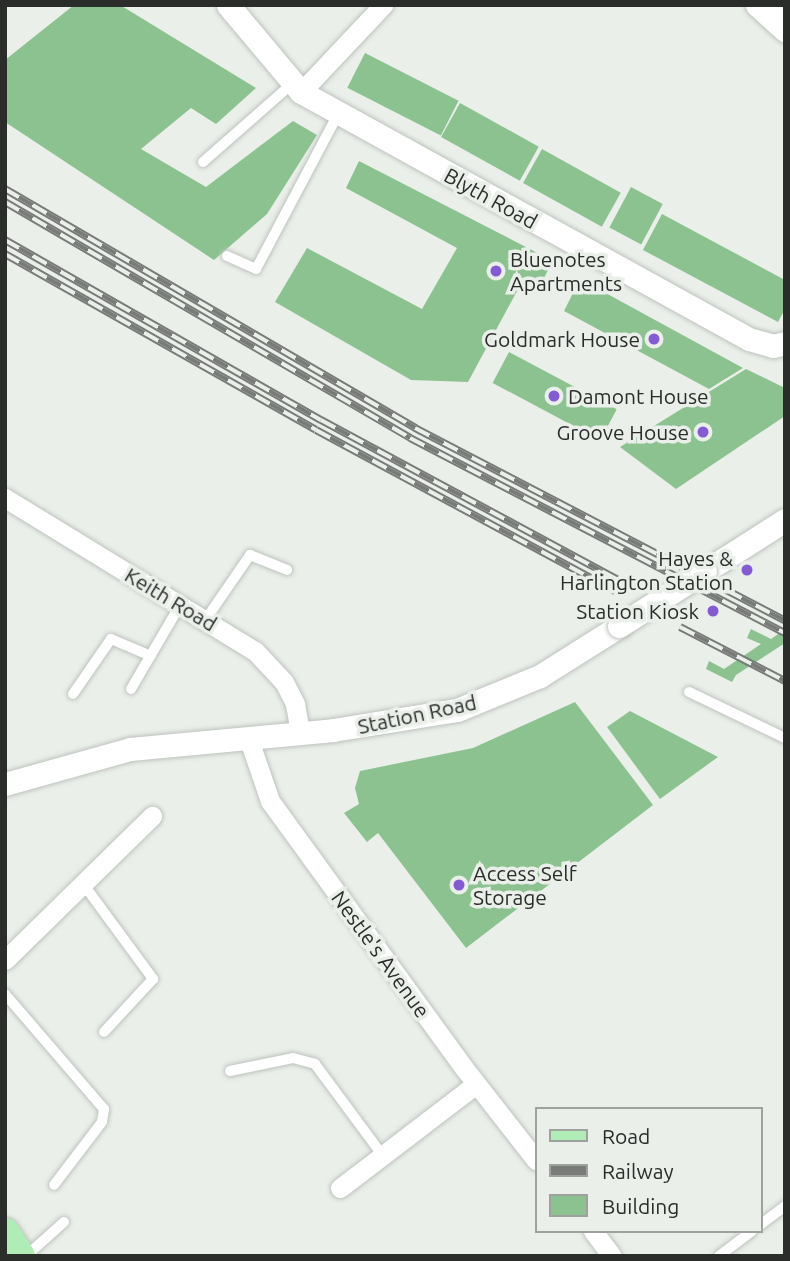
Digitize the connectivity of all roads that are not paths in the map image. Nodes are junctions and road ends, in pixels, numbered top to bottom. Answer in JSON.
{"nodes":[{"id":1,"x":228,"y":5,"type":"edge"},
{"id":2,"x":383,"y":5,"type":"edge"},
{"id":3,"x":297,"y":88,"type":"junction"},
{"id":4,"x":338,"y":113,"type":"junction"},
{"id":5,"x":204,"y":162,"type":"dead end"},
{"id":6,"x":227,"y":256,"type":"dead end"},
{"id":7,"x":785,"y":343,"type":"edge"},
{"id":8,"x":5,"y":498,"type":"edge"},
{"id":9,"x":785,"y":520,"type":"edge"},
{"id":10,"x":287,"y":570,"type":"dead end"},
{"id":11,"x":180,"y":605,"type":"junction"},
{"id":12,"x":206,"y":619,"type":"junction"},
{"id":13,"x":151,"y":656,"type":"junction"},
{"id":14,"x":131,"y":689,"type":"dead end"},
{"id":15,"x":690,"y":692,"type":"dead end"},
{"id":16,"x":73,"y":694,"type":"dead end"},
{"id":17,"x":300,"y":732,"type":"junction"},
{"id":18,"x":248,"y":737,"type":"junction"},
{"id":19,"x":785,"y":738,"type":"edge"},
{"id":20,"x":5,"y":783,"type":"edge"},
{"id":21,"x":152,"y":816,"type":"dead end"},
{"id":22,"x":84,"y":885,"type":"junction"},
{"id":23,"x":5,"y":960,"type":"edge"},
{"id":24,"x":5,"y":994,"type":"edge"},
{"id":25,"x":104,"y":1032,"type":"dead end"},
{"id":26,"x":230,"y":1071,"type":"dead end"},
{"id":27,"x":476,"y":1084,"type":"junction"},
{"id":28,"x":383,"y":1156,"type":"junction"},
{"id":29,"x":534,"y":1157,"type":"edge"},
{"id":30,"x":54,"y":1185,"type":"dead end"},
{"id":31,"x":341,"y":1188,"type":"dead end"},
{"id":32,"x":785,"y":1206,"type":"edge"},
{"id":33,"x":64,"y":1222,"type":"dead end"},
{"id":34,"x":762,"y":1223,"type":"edge"},
{"id":35,"x":595,"y":1233,"type":"edge"},
{"id":36,"x":749,"y":1233,"type":"edge"},
{"id":37,"x":13,"y":1244,"type":"edge"},
{"id":38,"x":612,"y":1256,"type":"edge"},
{"id":39,"x":719,"y":1256,"type":"edge"}],
"edges":[{"from":1,"to":3,"type":"street","name":"Blyth Road"},
{"from":2,"to":3,"type":"street"},
{"from":3,"to":4,"type":"street","name":"Blyth Road"},
{"from":3,"to":5,"type":"lane"},
{"from":4,"to":6,"type":"lane"},
{"from":4,"to":7,"type":"street","name":"Blyth Road"},
{"from":8,"to":11,"type":"street","name":"Keith Road"},
{"from":9,"to":17,"type":"street","name":"Station Road","bridge":true},
{"from":10,"to":12,"type":"lane"},
{"from":11,"to":12,"type":"street","name":"Keith Road"},
{"from":11,"to":13,"type":"lane"},
{"from":12,"to":17,"type":"street","name":"Keith Road"},
{"from":13,"to":14,"type":"lane"},
{"from":13,"to":16,"type":"lane"},
{"from":15,"to":19,"type":"lane"},
{"from":17,"to":18,"type":"street","name":"Station Road"},
{"from":18,"to":20,"type":"street","name":"Station Road"},
{"from":18,"to":27,"type":"street","name":"Nestle's Avenue"},
{"from":21,"to":22,"type":"street"},
{"from":22,"to":23,"type":"street"},
{"from":22,"to":25,"type":"lane"},
{"from":24,"to":30,"type":"lane"},
{"from":26,"to":28,"type":"lane"},
{"from":27,"to":28,"type":"street"},
{"from":27,"to":29,"type":"street","name":"Nestle's Avenue"},
{"from":28,"to":31,"type":"street"},
{"from":32,"to":34,"type":"lane"},
{"from":33,"to":37,"type":"lane"},
{"from":35,"to":38,"type":"street"},
{"from":36,"to":39,"type":"lane"}]}
